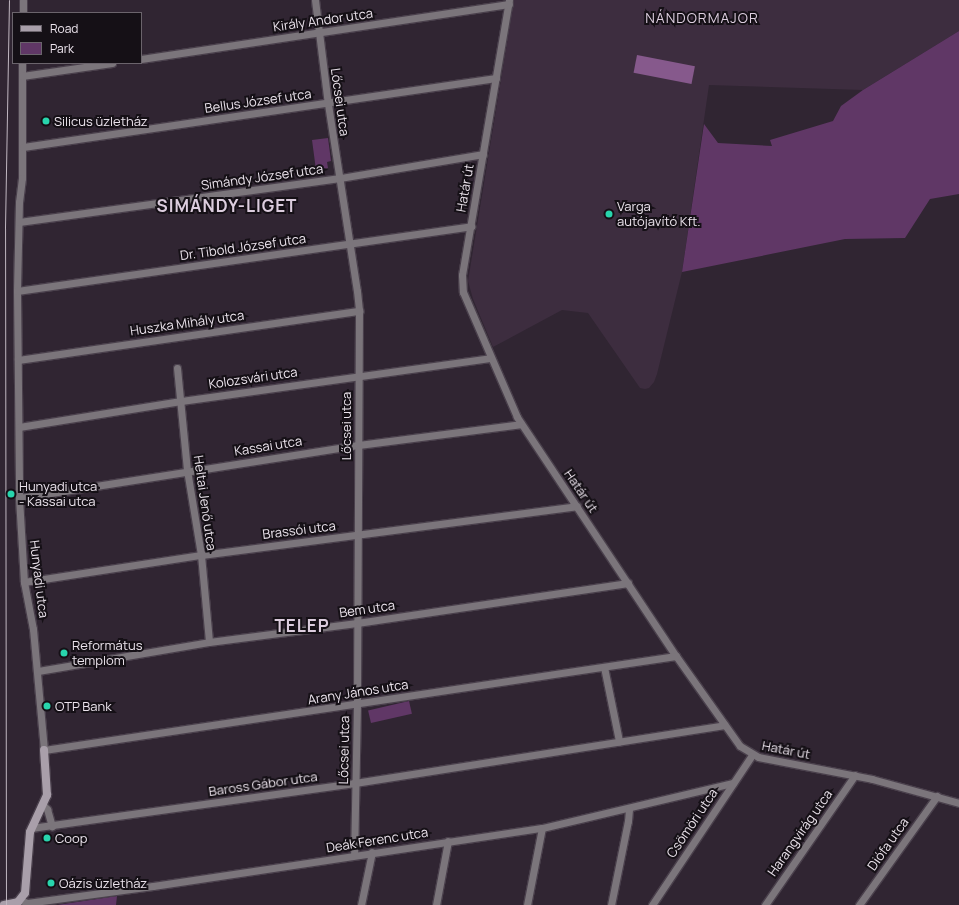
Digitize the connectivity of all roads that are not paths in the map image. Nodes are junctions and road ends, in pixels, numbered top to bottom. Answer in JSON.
{"nodes":[{"id":1,"x":23,"y":0,"type":"edge"},
{"id":2,"x":315,"y":0,"type":"edge"},
{"id":3,"x":509,"y":2,"type":"edge"},
{"id":4,"x":23,"y":12,"type":"edge"},
{"id":5,"x":319,"y":33,"type":"junction"},
{"id":6,"x":142,"y":59,"type":"edge"},
{"id":7,"x":22,"y":64,"type":"edge"},
{"id":8,"x":105,"y":64,"type":"edge"},
{"id":9,"x":22,"y":76,"type":"junction"},
{"id":10,"x":496,"y":78,"type":"junction"},
{"id":11,"x":328,"y":104,"type":"junction"},
{"id":12,"x":23,"y":147,"type":"junction"},
{"id":13,"x":483,"y":154,"type":"junction"},
{"id":14,"x":340,"y":178,"type":"junction"},
{"id":15,"x":19,"y":222,"type":"junction"},
{"id":16,"x":471,"y":226,"type":"junction"},
{"id":17,"x":350,"y":244,"type":"junction"},
{"id":18,"x":17,"y":292,"type":"junction"},
{"id":19,"x":359,"y":311,"type":"junction"},
{"id":20,"x":490,"y":358,"type":"junction"},
{"id":21,"x":18,"y":360,"type":"junction"},
{"id":22,"x":177,"y":368,"type":"dead end"},
{"id":23,"x":359,"y":376,"type":"junction"},
{"id":24,"x":181,"y":401,"type":"junction"},
{"id":25,"x":521,"y":424,"type":"junction"},
{"id":26,"x":19,"y":427,"type":"junction"},
{"id":27,"x":358,"y":445,"type":"junction"},
{"id":28,"x":187,"y":470,"type":"junction"},
{"id":29,"x":19,"y":498,"type":"junction"},
{"id":30,"x":577,"y":506,"type":"junction"},
{"id":31,"x":357,"y":535,"type":"junction"},
{"id":32,"x":201,"y":555,"type":"junction"},
{"id":33,"x":24,"y":582,"type":"junction"},
{"id":34,"x":628,"y":582,"type":"junction"},
{"id":35,"x":357,"y":623,"type":"junction"},
{"id":36,"x":209,"y":642,"type":"junction"},
{"id":37,"x":676,"y":656,"type":"junction"},
{"id":38,"x":604,"y":667,"type":"junction"},
{"id":39,"x":38,"y":671,"type":"junction"},
{"id":40,"x":357,"y":704,"type":"junction"},
{"id":41,"x":724,"y":726,"type":"junction"},
{"id":42,"x":619,"y":741,"type":"junction"},
{"id":43,"x":44,"y":750,"type":"junction"},
{"id":44,"x":752,"y":755,"type":"junction"},
{"id":45,"x":855,"y":775,"type":"junction"},
{"id":46,"x":355,"y":783,"type":"junction"},
{"id":47,"x":734,"y":783,"type":"junction"},
{"id":48,"x":937,"y":796,"type":"junction"},
{"id":49,"x":959,"y":804,"type":"edge"},
{"id":50,"x":43,"y":805,"type":"junction"},
{"id":51,"x":629,"y":809,"type":"junction"},
{"id":52,"x":52,"y":826,"type":"junction"},
{"id":53,"x":31,"y":828,"type":"junction"},
{"id":54,"x":542,"y":828,"type":"junction"},
{"id":55,"x":448,"y":841,"type":"junction"},
{"id":56,"x":372,"y":852,"type":"junction"},
{"id":57,"x":354,"y":855,"type":"junction"},
{"id":58,"x":22,"y":902,"type":"edge"},
{"id":59,"x":4,"y":905,"type":"edge"},
{"id":60,"x":361,"y":905,"type":"edge"},
{"id":61,"x":436,"y":905,"type":"edge"},
{"id":62,"x":527,"y":905,"type":"edge"},
{"id":63,"x":611,"y":905,"type":"edge"},
{"id":64,"x":652,"y":905,"type":"edge"},
{"id":65,"x":765,"y":905,"type":"edge"},
{"id":66,"x":859,"y":905,"type":"edge"}],
"edges":[{"from":1,"to":4,"type":"street"},
{"from":2,"to":5,"type":"street","name":"Lőcsei utca"},
{"from":3,"to":5,"type":"street","name":"Király Andor utca"},
{"from":3,"to":10,"type":"street","name":"Határ út"},
{"from":5,"to":6,"type":"street","name":"Király Andor utca"},
{"from":5,"to":11,"type":"street","name":"Lőcsei utca"},
{"from":7,"to":9,"type":"street","name":"Hunyadi utca"},
{"from":8,"to":9,"type":"street"},
{"from":9,"to":12,"type":"street","name":"Hunyadi utca"},
{"from":10,"to":11,"type":"street","name":"Bellus József utca"},
{"from":10,"to":13,"type":"street","name":"Határ út"},
{"from":11,"to":12,"type":"street","name":"Bellus József utca"},
{"from":11,"to":14,"type":"street","name":"Lőcsei utca"},
{"from":12,"to":15,"type":"street","name":"Hunyadi utca"},
{"from":13,"to":14,"type":"street","name":"Simándy József utca"},
{"from":13,"to":16,"type":"street","name":"Határ út"},
{"from":14,"to":15,"type":"street","name":"Simándy József utca"},
{"from":14,"to":17,"type":"street","name":"Lőcsei utca"},
{"from":15,"to":18,"type":"street","name":"Hunyadi utca"},
{"from":16,"to":17,"type":"street","name":"Dr. Tibold József utca"},
{"from":16,"to":20,"type":"street","name":"Határ út"},
{"from":17,"to":18,"type":"street","name":"Dr. Tibold József utca"},
{"from":17,"to":19,"type":"street","name":"Lőcsei utca"},
{"from":18,"to":21,"type":"street","name":"Hunyadi utca"},
{"from":19,"to":21,"type":"street","name":"Huszka Mihály utca"},
{"from":19,"to":23,"type":"street","name":"Lőcsei utca"},
{"from":20,"to":23,"type":"street","name":"Kolozsvári utca"},
{"from":20,"to":25,"type":"street","name":"Határ út"},
{"from":21,"to":26,"type":"street","name":"Hunyadi utca"},
{"from":22,"to":24,"type":"street","name":"Heltai Jenő utca"},
{"from":23,"to":24,"type":"street","name":"Kolozsvári utca"},
{"from":23,"to":27,"type":"street","name":"Lőcsei utca"},
{"from":24,"to":26,"type":"street","name":"Kolozsvári utca"},
{"from":24,"to":28,"type":"street","name":"Heltai Jenő utca"},
{"from":25,"to":27,"type":"street","name":"Kassai utca"},
{"from":25,"to":30,"type":"street","name":"Határ út"},
{"from":26,"to":29,"type":"street","name":"Hunyadi utca"},
{"from":27,"to":28,"type":"street","name":"Kassai utca"},
{"from":27,"to":31,"type":"street","name":"Lőcsei utca"},
{"from":28,"to":29,"type":"street","name":"Kassai utca"},
{"from":28,"to":32,"type":"street","name":"Heltai Jenő utca"},
{"from":29,"to":33,"type":"street","name":"Hunyadi utca"},
{"from":30,"to":31,"type":"street","name":"Brassói utca"},
{"from":30,"to":34,"type":"street","name":"Határ út"},
{"from":31,"to":32,"type":"street","name":"Brassói utca"},
{"from":31,"to":35,"type":"street","name":"Lőcsei utca"},
{"from":32,"to":33,"type":"street","name":"Brassói utca"},
{"from":32,"to":36,"type":"street","name":"Heltai Jenő utca"},
{"from":33,"to":39,"type":"street","name":"Hunyadi utca"},
{"from":34,"to":35,"type":"street","name":"Bem utca"},
{"from":34,"to":37,"type":"street","name":"Határ út"},
{"from":35,"to":36,"type":"street","name":"Bem utca"},
{"from":35,"to":40,"type":"street","name":"Lőcsei utca"},
{"from":36,"to":39,"type":"street","name":"Bem utca"},
{"from":37,"to":38,"type":"street","name":"Arany János utca"},
{"from":37,"to":41,"type":"street","name":"Határ út"},
{"from":38,"to":40,"type":"street","name":"Arany János utca"},
{"from":38,"to":42,"type":"street"},
{"from":39,"to":43,"type":"street","name":"Hunyadi utca"},
{"from":40,"to":43,"type":"street","name":"Arany János utca"},
{"from":40,"to":46,"type":"street","name":"Lőcsei utca"},
{"from":41,"to":42,"type":"street","name":"Baross Gábor utca"},
{"from":41,"to":44,"type":"street","name":"Határ út"},
{"from":42,"to":46,"type":"street","name":"Baross Gábor utca"},
{"from":43,"to":50,"type":"street","name":"Hunyadi utca"},
{"from":44,"to":45,"type":"street","name":"Határ út"},
{"from":44,"to":47,"type":"street","name":"Csömöri utca"},
{"from":45,"to":48,"type":"street","name":"Határ út"},
{"from":45,"to":65,"type":"street","name":"Harangvirág utca"},
{"from":46,"to":52,"type":"street","name":"Baross Gábor utca"},
{"from":46,"to":57,"type":"street","name":"Lőcsei utca"},
{"from":47,"to":51,"type":"street","name":"Deák Ferenc utca"},
{"from":47,"to":64,"type":"street","name":"Csömöri utca"},
{"from":48,"to":49,"type":"street","name":"Határ út"},
{"from":48,"to":66,"type":"street","name":"Diófa utca"},
{"from":50,"to":52,"type":"street"},
{"from":50,"to":53,"type":"street","name":"Hunyadi utca"},
{"from":51,"to":54,"type":"street","name":"Deák Ferenc utca"},
{"from":51,"to":63,"type":"street"},
{"from":52,"to":53,"type":"street","name":"Baross Gábor utca"},
{"from":53,"to":58,"type":"street","name":"Hunyadi utca"},
{"from":54,"to":55,"type":"street","name":"Deák Ferenc utca"},
{"from":54,"to":62,"type":"street"},
{"from":55,"to":56,"type":"street","name":"Deák Ferenc utca"},
{"from":55,"to":61,"type":"street"},
{"from":56,"to":57,"type":"street","name":"Deák Ferenc utca"},
{"from":56,"to":60,"type":"street"},
{"from":57,"to":58,"type":"street","name":"Deák Ferenc utca"},
{"from":58,"to":59,"type":"street"}]}
